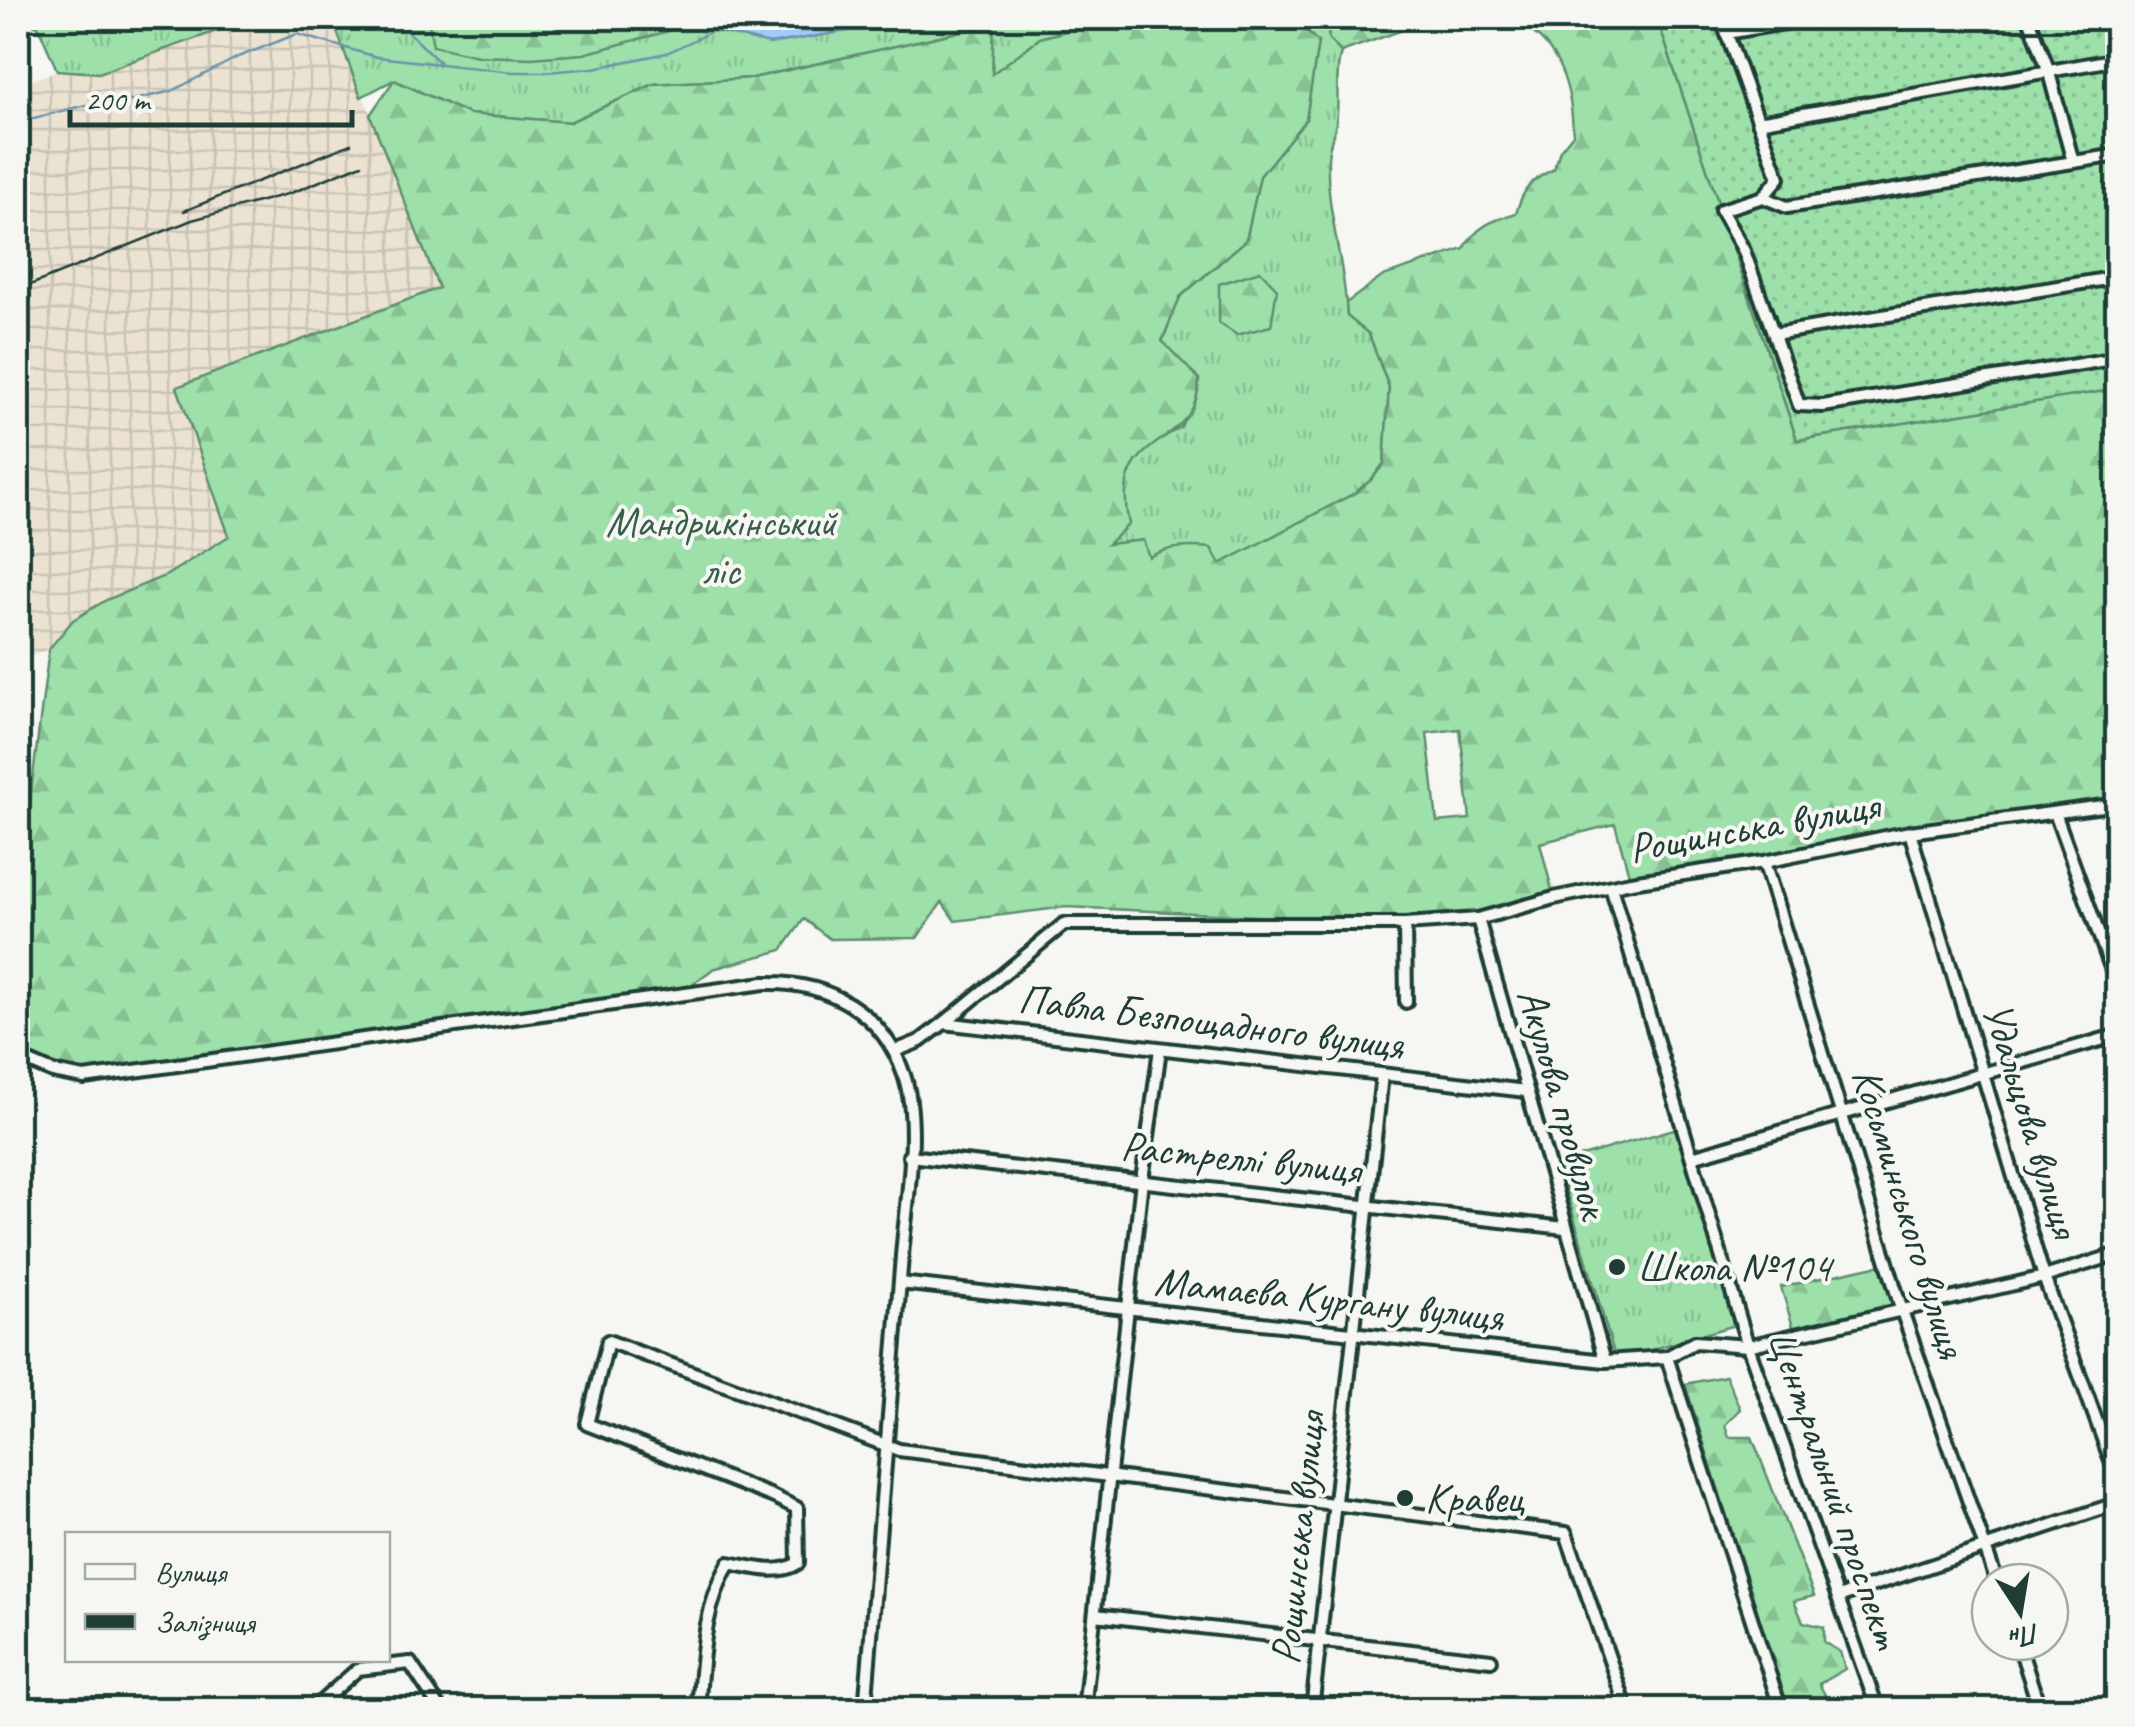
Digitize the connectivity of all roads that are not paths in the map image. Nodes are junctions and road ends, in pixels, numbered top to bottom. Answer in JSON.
{"nodes":[{"id":1,"x":1721,"y":18,"type":"edge"},
{"id":2,"x":1814,"y":18,"type":"edge"},
{"id":3,"x":2029,"y":18,"type":"edge"},
{"id":4,"x":1727,"y":33,"type":"junction"},
{"id":5,"x":2118,"y":59,"type":"edge"},
{"id":6,"x":2048,"y":69,"type":"junction"},
{"id":7,"x":1758,"y":122,"type":"junction"},
{"id":8,"x":2118,"y":155,"type":"edge"},
{"id":9,"x":2072,"y":162,"type":"junction"},
{"id":10,"x":1762,"y":196,"type":"junction"},
{"id":11,"x":2118,"y":277,"type":"edge"},
{"id":12,"x":1774,"y":334,"type":"junction"},
{"id":13,"x":2118,"y":358,"type":"edge"},
{"id":14,"x":2118,"y":804,"type":"edge"},
{"id":15,"x":2056,"y":813,"type":"junction"},
{"id":16,"x":1910,"y":832,"type":"junction"},
{"id":17,"x":1764,"y":862,"type":"junction"},
{"id":18,"x":1611,"y":887,"type":"junction"},
{"id":19,"x":1478,"y":919,"type":"junction"},
{"id":20,"x":1404,"y":924,"type":"junction"},
{"id":21,"x":2118,"y":987,"type":"edge"},
{"id":22,"x":1406,"y":1002,"type":"dead end"},
{"id":23,"x":944,"y":1023,"type":"junction"},
{"id":24,"x":2118,"y":1035,"type":"edge"},
{"id":25,"x":1160,"y":1049,"type":"junction"},
{"id":26,"x":895,"y":1051,"type":"junction"},
{"id":27,"x":18,"y":1056,"type":"edge"},
{"id":28,"x":1982,"y":1074,"type":"junction"},
{"id":29,"x":1382,"y":1075,"type":"junction"},
{"id":30,"x":1526,"y":1091,"type":"junction"},
{"id":31,"x":1844,"y":1113,"type":"junction"},
{"id":32,"x":909,"y":1156,"type":"junction"},
{"id":33,"x":1692,"y":1157,"type":"junction"},
{"id":34,"x":1142,"y":1180,"type":"junction"},
{"id":35,"x":1366,"y":1204,"type":"junction"},
{"id":36,"x":1565,"y":1228,"type":"junction"},
{"id":37,"x":2118,"y":1254,"type":"edge"},
{"id":38,"x":2044,"y":1276,"type":"junction"},
{"id":39,"x":900,"y":1283,"type":"junction"},
{"id":40,"x":1128,"y":1309,"type":"junction"},
{"id":41,"x":1902,"y":1311,"type":"junction"},
{"id":42,"x":1352,"y":1336,"type":"junction"},
{"id":43,"x":1748,"y":1346,"type":"junction"},
{"id":44,"x":1667,"y":1357,"type":"junction"},
{"id":45,"x":1605,"y":1361,"type":"junction"},
{"id":46,"x":886,"y":1445,"type":"junction"},
{"id":47,"x":1111,"y":1478,"type":"junction"},
{"id":48,"x":2118,"y":1480,"type":"edge"},
{"id":49,"x":1335,"y":1502,"type":"junction"},
{"id":50,"x":2118,"y":1503,"type":"edge"},
{"id":51,"x":1986,"y":1548,"type":"junction"},
{"id":52,"x":1991,"y":1562,"type":"edge"},
{"id":53,"x":1838,"y":1597,"type":"junction"},
{"id":54,"x":1095,"y":1616,"type":"junction"},
{"id":55,"x":1320,"y":1641,"type":"junction"},
{"id":56,"x":1491,"y":1660,"type":"dead end"},
{"id":57,"x":2024,"y":1662,"type":"edge"},
{"id":58,"x":312,"y":1710,"type":"edge"},
{"id":59,"x":442,"y":1710,"type":"edge"},
{"id":60,"x":698,"y":1710,"type":"edge"},
{"id":61,"x":865,"y":1710,"type":"edge"},
{"id":62,"x":1084,"y":1710,"type":"edge"},
{"id":63,"x":1312,"y":1710,"type":"edge"},
{"id":64,"x":1627,"y":1710,"type":"edge"},
{"id":65,"x":1781,"y":1710,"type":"edge"},
{"id":66,"x":1878,"y":1710,"type":"edge"},
{"id":67,"x":2040,"y":1710,"type":"edge"}],
"edges":[{"from":1,"to":4,"type":"street"},
{"from":2,"to":4,"type":"street"},
{"from":3,"to":6,"type":"street"},
{"from":4,"to":7,"type":"street"},
{"from":5,"to":6,"type":"street"},
{"from":6,"to":7,"type":"street"},
{"from":6,"to":9,"type":"street"},
{"from":7,"to":10,"type":"street"},
{"from":8,"to":9,"type":"street"},
{"from":9,"to":10,"type":"street"},
{"from":10,"to":12,"type":"street"},
{"from":11,"to":12,"type":"street"},
{"from":12,"to":13,"type":"street"},
{"from":14,"to":15,"type":"street","name":"Рощинська вулиця"},
{"from":15,"to":16,"type":"street","name":"Рощинська вулиця"},
{"from":15,"to":21,"type":"street"},
{"from":16,"to":17,"type":"street","name":"Рощинська вулиця"},
{"from":16,"to":28,"type":"street","name":"Удальцова вулиця"},
{"from":17,"to":18,"type":"street","name":"Рощинська вулиця"},
{"from":17,"to":31,"type":"street","name":"Косьминського вулиця"},
{"from":18,"to":19,"type":"street","name":"Рощинська вулиця"},
{"from":18,"to":33,"type":"street","name":"Центральний проспект"},
{"from":19,"to":20,"type":"street","name":"Рощинська вулиця"},
{"from":19,"to":30,"type":"street","name":"Акулова провулок"},
{"from":20,"to":22,"type":"street"},
{"from":20,"to":23,"type":"street","name":"Рощинська вулиця"},
{"from":23,"to":25,"type":"street","name":"Павла Безпощадного вулиця"},
{"from":23,"to":26,"type":"street"},
{"from":24,"to":28,"type":"street"},
{"from":25,"to":29,"type":"street","name":"Павла Безпощадного вулиця"},
{"from":25,"to":34,"type":"street"},
{"from":26,"to":27,"type":"street"},
{"from":26,"to":32,"type":"street"},
{"from":28,"to":31,"type":"street"},
{"from":28,"to":38,"type":"street","name":"Удальцова вулиця"},
{"from":29,"to":30,"type":"street","name":"Павла Безпощадного вулиця"},
{"from":29,"to":35,"type":"street","name":"Рощинська вулиця"},
{"from":30,"to":36,"type":"street","name":"Акулова провулок"},
{"from":31,"to":33,"type":"street"},
{"from":31,"to":41,"type":"street","name":"Косьминського вулиця"},
{"from":32,"to":34,"type":"street","name":"Растреллі вулиця"},
{"from":32,"to":39,"type":"street"},
{"from":33,"to":43,"type":"street","name":"Центральний проспект"},
{"from":34,"to":35,"type":"street","name":"Растреллі вулиця"},
{"from":34,"to":40,"type":"street"},
{"from":35,"to":36,"type":"street","name":"Растреллі вулиця"},
{"from":35,"to":42,"type":"street","name":"Рощинська вулиця"},
{"from":36,"to":45,"type":"street","name":"Акулова провулок"},
{"from":37,"to":38,"type":"street","name":"Мамаєва Кургану вулиця"},
{"from":38,"to":41,"type":"street","name":"Мамаєва Кургану вулиця"},
{"from":38,"to":48,"type":"street","name":"Удальцова вулиця"},
{"from":39,"to":40,"type":"street","name":"Мамаєва Кургану вулиця"},
{"from":39,"to":46,"type":"street"},
{"from":40,"to":42,"type":"street","name":"Мамаєва Кургану вулиця"},
{"from":40,"to":47,"type":"street"},
{"from":41,"to":43,"type":"street","name":"Мамаєва Кургану вулиця"},
{"from":41,"to":51,"type":"street","name":"Косьминського вулиця"},
{"from":42,"to":45,"type":"street","name":"Мамаєва Кургану вулиця"},
{"from":42,"to":49,"type":"street","name":"Рощинська вулиця"},
{"from":43,"to":44,"type":"street","name":"Мамаєва Кургану вулиця"},
{"from":43,"to":53,"type":"street","name":"Центральний проспект"},
{"from":44,"to":45,"type":"street","name":"Мамаєва Кургану вулиця"},
{"from":44,"to":65,"type":"street"},
{"from":46,"to":47,"type":"street"},
{"from":46,"to":60,"type":"street"},
{"from":46,"to":61,"type":"street"},
{"from":47,"to":49,"type":"street"},
{"from":47,"to":54,"type":"street"},
{"from":49,"to":55,"type":"street","name":"Рощинська вулиця"},
{"from":49,"to":64,"type":"street"},
{"from":50,"to":51,"type":"street"},
{"from":51,"to":52,"type":"street","name":"Косьминського вулиця"},
{"from":51,"to":53,"type":"street"},
{"from":53,"to":66,"type":"street","name":"Центральний проспект"},
{"from":54,"to":55,"type":"street"},
{"from":54,"to":62,"type":"street"},
{"from":55,"to":56,"type":"street"},
{"from":55,"to":63,"type":"street","name":"Рощинська вулиця"},
{"from":57,"to":67,"type":"street"},
{"from":58,"to":59,"type":"street"}]}
